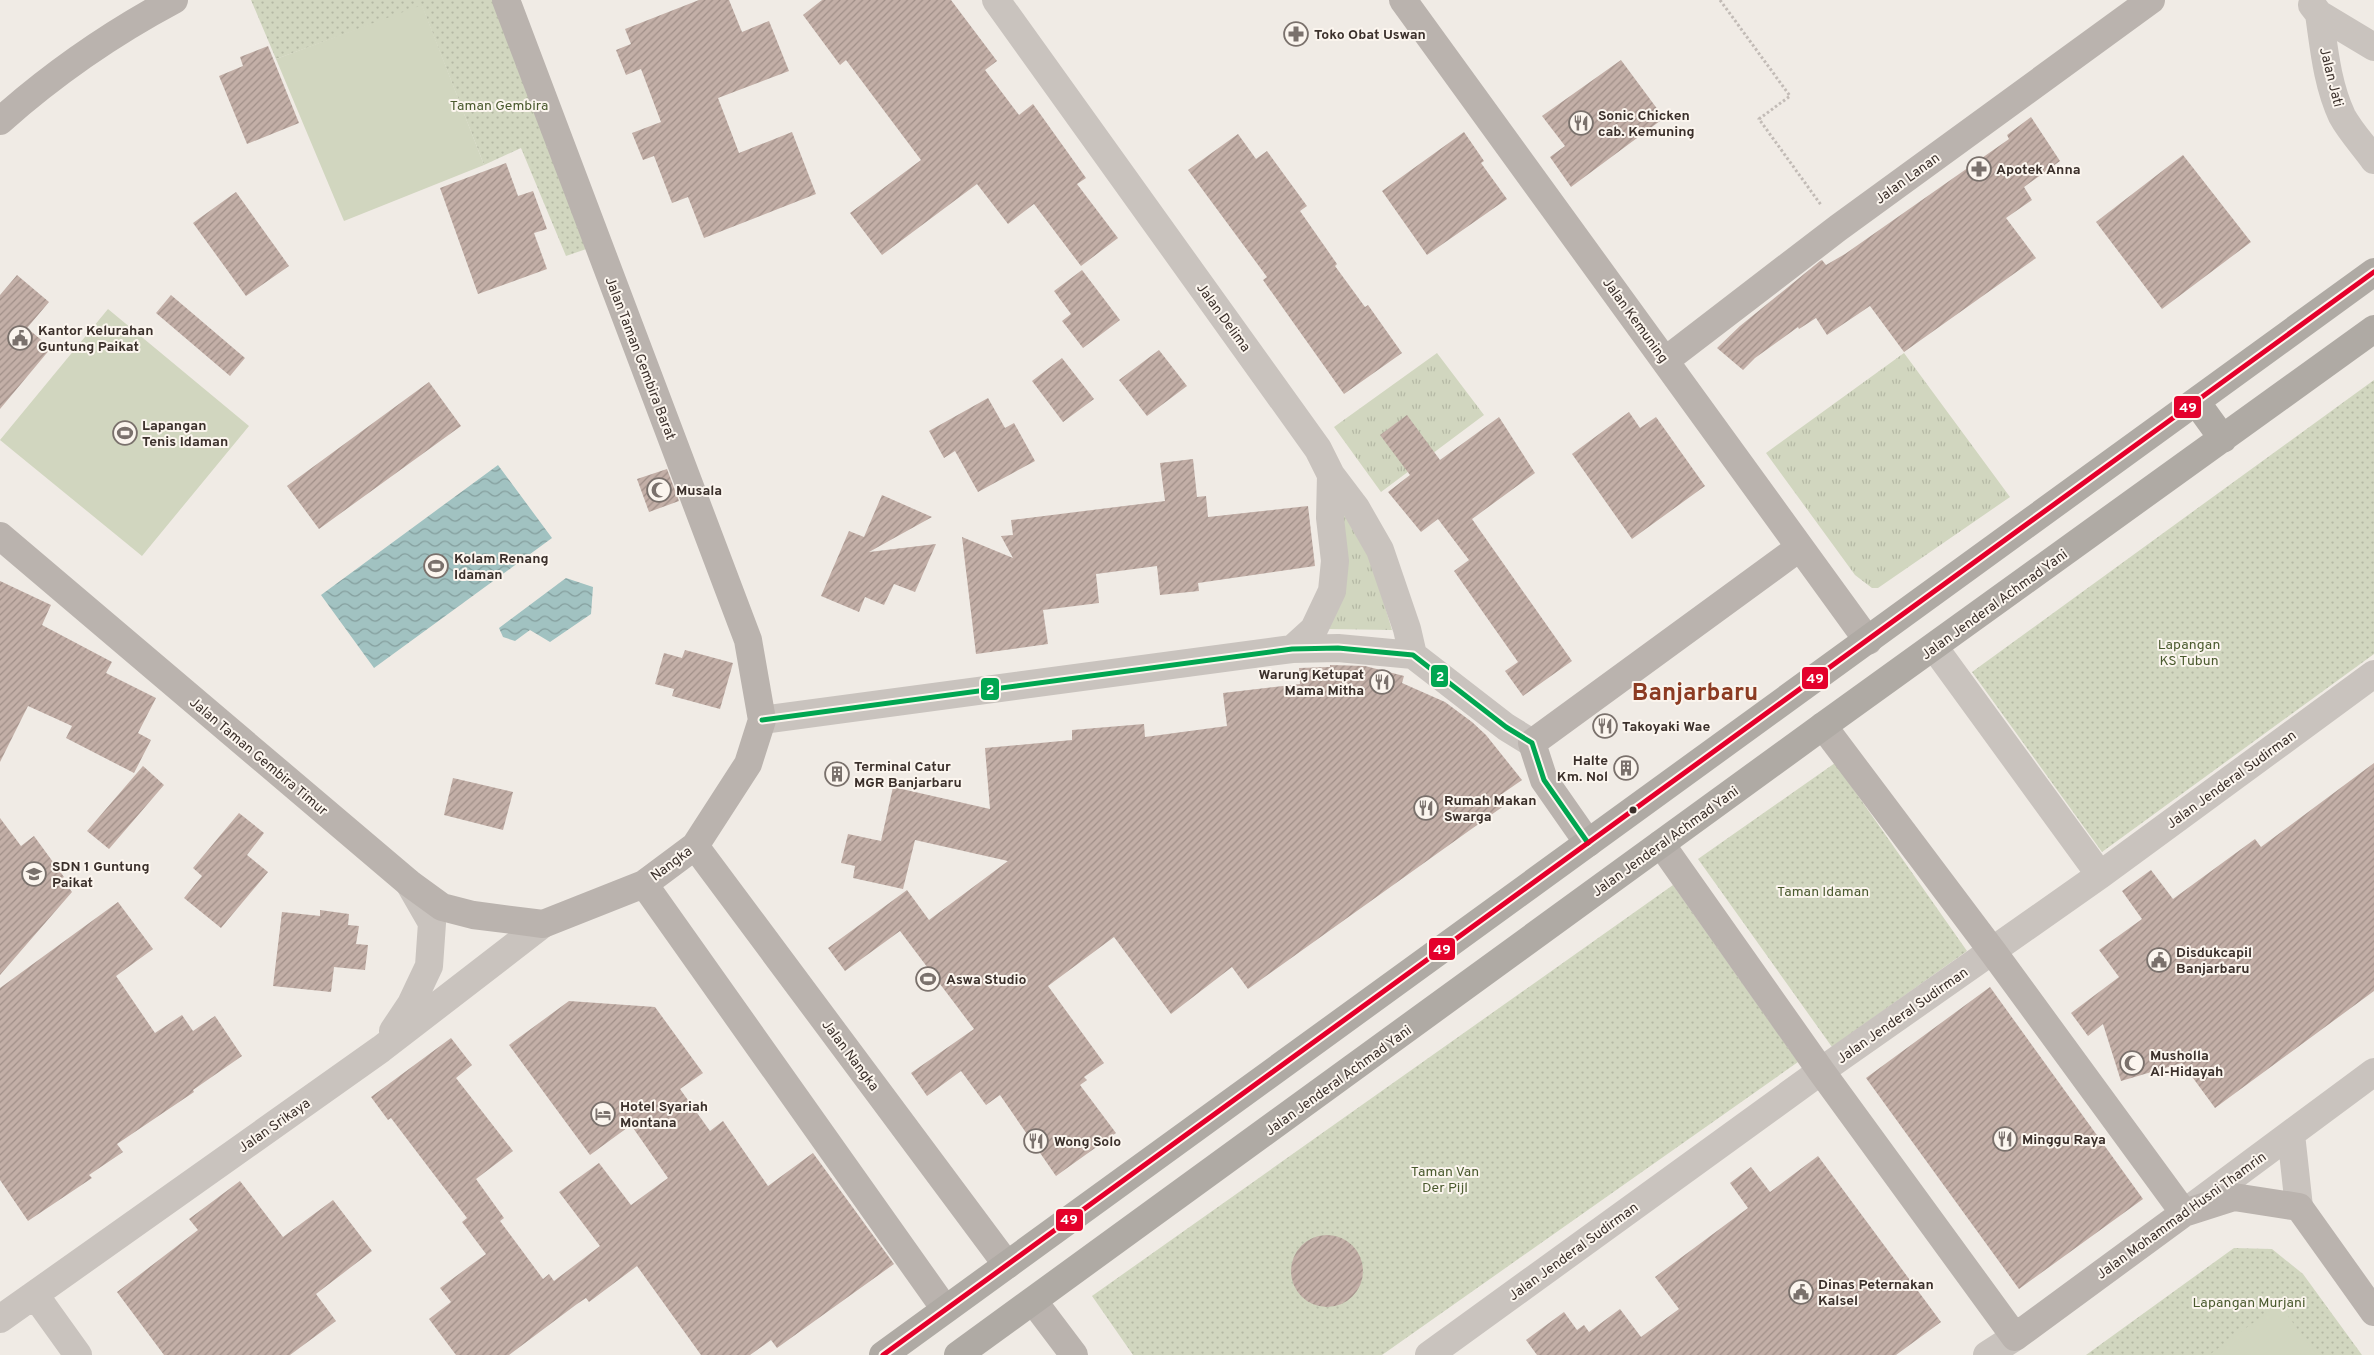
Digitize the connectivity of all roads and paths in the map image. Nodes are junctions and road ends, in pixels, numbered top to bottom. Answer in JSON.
{"nodes":[{"id":1,"x":174,"y":0,"type":"edge"},
{"id":2,"x":506,"y":0,"type":"edge"},
{"id":3,"x":996,"y":0,"type":"edge"},
{"id":4,"x":1403,"y":0,"type":"edge"},
{"id":5,"x":1720,"y":0,"type":"edge"},
{"id":6,"x":2151,"y":0,"type":"edge"},
{"id":7,"x":2314,"y":7,"type":"edge"},
{"id":8,"x":2374,"y":47,"type":"edge"},
{"id":9,"x":0,"y":121,"type":"edge"},
{"id":10,"x":2374,"y":160,"type":"edge"},
{"id":11,"x":1824,"y":209,"type":"dead end"},
{"id":12,"x":2374,"y":272,"type":"edge"},
{"id":13,"x":2374,"y":329,"type":"edge"},
{"id":14,"x":1666,"y":360,"type":"junction"},
{"id":15,"x":2196,"y":403,"type":"junction"},
{"id":16,"x":2223,"y":439,"type":"junction"},
{"id":17,"x":1332,"y":475,"type":"junction"},
{"id":18,"x":0,"y":536,"type":"edge"},
{"id":19,"x":1799,"y":548,"type":"junction"},
{"id":20,"x":1868,"y":641,"type":"junction"},
{"id":21,"x":1934,"y":647,"type":"junction"},
{"id":22,"x":1292,"y":649,"type":"junction"},
{"id":23,"x":1413,"y":655,"type":"junction"},
{"id":24,"x":2374,"y":674,"type":"edge"},
{"id":25,"x":762,"y":720,"type":"junction"},
{"id":26,"x":1823,"y":726,"type":"junction"},
{"id":27,"x":1532,"y":743,"type":"junction"},
{"id":28,"x":1588,"y":843,"type":"junction"},
{"id":29,"x":1661,"y":844,"type":"junction"},
{"id":30,"x":695,"y":846,"type":"junction"},
{"id":31,"x":2100,"y":875,"type":"junction"},
{"id":32,"x":409,"y":884,"type":"junction"},
{"id":33,"x":644,"y":884,"type":"junction"},
{"id":34,"x":543,"y":924,"type":"junction"},
{"id":35,"x":1993,"y":952,"type":"junction"},
{"id":36,"x":381,"y":1049,"type":"junction"},
{"id":37,"x":1821,"y":1071,"type":"junction"},
{"id":38,"x":2374,"y":1072,"type":"edge"},
{"id":39,"x":2291,"y":1134,"type":"junction"},
{"id":40,"x":2299,"y":1207,"type":"junction"},
{"id":41,"x":2184,"y":1213,"type":"junction"},
{"id":42,"x":1007,"y":1265,"type":"junction"},
{"id":43,"x":34,"y":1295,"type":"junction"},
{"id":44,"x":1034,"y":1302,"type":"junction"},
{"id":45,"x":945,"y":1309,"type":"junction"},
{"id":46,"x":2374,"y":1312,"type":"edge"},
{"id":47,"x":0,"y":1319,"type":"edge"},
{"id":48,"x":2013,"y":1346,"type":"edge"},
{"id":49,"x":970,"y":1352,"type":"edge"},
{"id":50,"x":78,"y":1355,"type":"edge"},
{"id":51,"x":883,"y":1355,"type":"edge"},
{"id":52,"x":1074,"y":1355,"type":"edge"},
{"id":53,"x":1429,"y":1355,"type":"edge"},
{"id":54,"x":1987,"y":1355,"type":"edge"}],
"edges":[{"from":1,"to":9,"type":"street"},
{"from":2,"to":25,"type":"street","name":"Jalan Taman Gembira Barat"},
{"from":3,"to":17,"type":"street","name":"Jalan Delima"},
{"from":4,"to":14,"type":"street","name":"Jalan Kemuning"},
{"from":5,"to":11,"type":"path"},
{"from":6,"to":14,"type":"street","name":"Jalan Lanan"},
{"from":7,"to":8,"type":"street","name":"Jalan Jati"},
{"from":7,"to":10,"type":"street","name":"Jalan Jati"},
{"from":12,"to":15,"type":"highway"},
{"from":13,"to":16,"type":"highway","name":"Jalan Jenderal Achmad Yani"},
{"from":14,"to":19,"type":"street","name":"Jalan Kemuning"},
{"from":15,"to":16,"type":"highway"},
{"from":15,"to":20,"type":"highway"},
{"from":16,"to":21,"type":"highway","name":"Jalan Jenderal Achmad Yani"},
{"from":17,"to":22,"type":"street"},
{"from":17,"to":23,"type":"street","name":"Jalan Delima"},
{"from":18,"to":32,"type":"street","name":"Jalan Taman Gembira Timur"},
{"from":19,"to":20,"type":"street","name":"Jalan Kemuning"},
{"from":19,"to":27,"type":"street"},
{"from":20,"to":28,"type":"highway"},
{"from":21,"to":26,"type":"highway","name":"Jalan Jenderal Achmad Yani"},
{"from":21,"to":31,"type":"street"},
{"from":22,"to":23,"type":"street"},
{"from":22,"to":25,"type":"street"},
{"from":23,"to":27,"type":"street"},
{"from":24,"to":31,"type":"street","name":"Jalan Jenderal Sudirman"},
{"from":25,"to":30,"type":"street","name":"Nangka"},
{"from":26,"to":29,"type":"highway","name":"Jalan Jenderal Achmad Yani"},
{"from":26,"to":35,"type":"street"},
{"from":27,"to":28,"type":"street"},
{"from":28,"to":42,"type":"highway"},
{"from":29,"to":37,"type":"street"},
{"from":29,"to":44,"type":"highway","name":"Jalan Jenderal Achmad Yani"},
{"from":30,"to":33,"type":"street","name":"Nangka"},
{"from":30,"to":42,"type":"street","name":"Jalan Nangka"},
{"from":31,"to":35,"type":"street","name":"Jalan Jenderal Sudirman"},
{"from":32,"to":34,"type":"street","name":"Jalan Taman Gembira Timur"},
{"from":32,"to":36,"type":"street"},
{"from":33,"to":34,"type":"street","name":"Nangka"},
{"from":33,"to":45,"type":"street"},
{"from":34,"to":36,"type":"street","name":"Jalan Srikaya"},
{"from":35,"to":37,"type":"street","name":"Jalan Jenderal Sudirman"},
{"from":35,"to":41,"type":"street"},
{"from":36,"to":43,"type":"street","name":"Jalan Srikaya"},
{"from":37,"to":48,"type":"street"},
{"from":37,"to":53,"type":"street","name":"Jalan Jenderal Sudirman"},
{"from":38,"to":39,"type":"street","name":"Jalan Mohammad Husni Thamrin"},
{"from":39,"to":40,"type":"street"},
{"from":39,"to":41,"type":"street","name":"Jalan Mohammad Husni Thamrin"},
{"from":40,"to":41,"type":"street"},
{"from":40,"to":46,"type":"street"},
{"from":41,"to":48,"type":"street","name":"Jalan Mohammad Husni Thamrin"},
{"from":42,"to":45,"type":"highway"},
{"from":43,"to":47,"type":"street","name":"Jalan Srikaya"},
{"from":43,"to":50,"type":"street"},
{"from":44,"to":49,"type":"highway","name":"Jalan Jenderal Achmad Yani"},
{"from":44,"to":52,"type":"street"},
{"from":45,"to":51,"type":"highway"},
{"from":48,"to":54,"type":"street","name":"Jalan Mohammad Husni Thamrin"}]}
